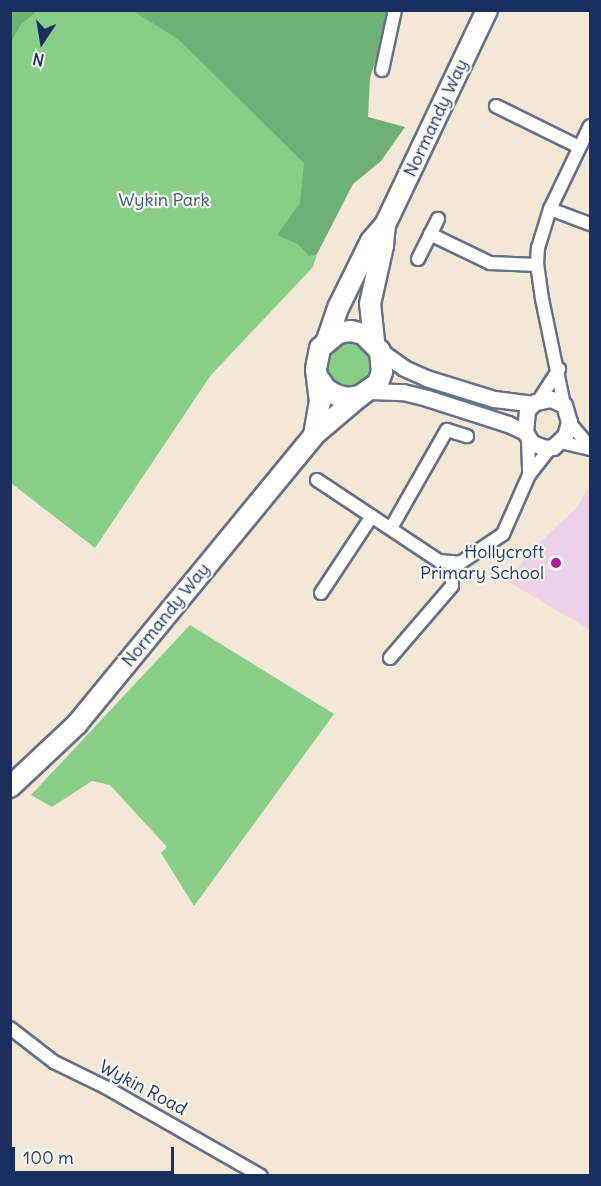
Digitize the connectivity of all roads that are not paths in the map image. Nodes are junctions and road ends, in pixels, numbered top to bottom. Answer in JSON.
{"nodes":[{"id":1,"x":395,"y":10,"type":"edge"},
{"id":2,"x":487,"y":10,"type":"edge"},
{"id":3,"x":382,"y":70,"type":"dead end"},
{"id":4,"x":496,"y":106,"type":"dead end"},
{"id":5,"x":591,"y":126,"type":"edge"},
{"id":6,"x":579,"y":147,"type":"junction"},
{"id":7,"x":550,"y":209,"type":"junction"},
{"id":8,"x":438,"y":219,"type":"dead end"},
{"id":9,"x":591,"y":224,"type":"edge"},
{"id":10,"x":385,"y":225,"type":"junction"},
{"id":11,"x":430,"y":234,"type":"junction"},
{"id":12,"x":418,"y":259,"type":"dead end"},
{"id":13,"x":537,"y":265,"type":"junction"},
{"id":14,"x":327,"y":340,"type":"junction"},
{"id":15,"x":377,"y":346,"type":"junction"},
{"id":16,"x":559,"y":369,"type":"junction"},
{"id":17,"x":319,"y":379,"type":"junction"},
{"id":18,"x":365,"y":393,"type":"junction"},
{"id":19,"x":535,"y":402,"type":"junction"},
{"id":20,"x":564,"y":405,"type":"junction"},
{"id":21,"x":569,"y":422,"type":"junction"},
{"id":22,"x":314,"y":435,"type":"junction"},
{"id":23,"x":526,"y":435,"type":"junction"},
{"id":24,"x":467,"y":436,"type":"dead end"},
{"id":25,"x":555,"y":445,"type":"junction"},
{"id":26,"x":591,"y":448,"type":"edge"},
{"id":27,"x":529,"y":475,"type":"junction"},
{"id":28,"x":317,"y":480,"type":"dead end"},
{"id":29,"x":372,"y":516,"type":"junction"},
{"id":30,"x":391,"y":528,"type":"junction"},
{"id":31,"x":452,"y":562,"type":"junction"},
{"id":32,"x":321,"y":593,"type":"dead end"},
{"id":33,"x":390,"y":658,"type":"dead end"},
{"id":34,"x":10,"y":787,"type":"edge"},
{"id":35,"x":10,"y":1028,"type":"edge"},
{"id":36,"x":261,"y":1176,"type":"edge"}],
"edges":[{"from":1,"to":3,"type":"street"},
{"from":2,"to":10,"type":"main road","name":"Normandy Way"},
{"from":4,"to":6,"type":"street"},
{"from":5,"to":6,"type":"street"},
{"from":6,"to":7,"type":"street"},
{"from":7,"to":9,"type":"street"},
{"from":7,"to":13,"type":"street"},
{"from":8,"to":11,"type":"street"},
{"from":10,"to":14,"type":"main road","name":"Normandy Way"},
{"from":10,"to":15,"type":"main road","name":"Normandy Way"},
{"from":11,"to":12,"type":"street"},
{"from":11,"to":13,"type":"street"},
{"from":13,"to":16,"type":"street"},
{"from":14,"to":15,"type":"main road"},
{"from":14,"to":17,"type":"main road"},
{"from":15,"to":18,"type":"main road"},
{"from":15,"to":19,"type":"street"},
{"from":16,"to":19,"type":"street"},
{"from":16,"to":20,"type":"street"},
{"from":17,"to":18,"type":"main road"},
{"from":17,"to":22,"type":"main road","name":"Normandy Way"},
{"from":18,"to":22,"type":"main road","name":"Normandy Way"},
{"from":18,"to":23,"type":"street"},
{"from":19,"to":20,"type":"street"},
{"from":19,"to":23,"type":"street"},
{"from":20,"to":21,"type":"street"},
{"from":21,"to":25,"type":"street"},
{"from":21,"to":26,"type":"street"},
{"from":22,"to":34,"type":"main road","name":"Normandy Way"},
{"from":23,"to":25,"type":"street"},
{"from":23,"to":27,"type":"street"},
{"from":24,"to":30,"type":"street"},
{"from":25,"to":26,"type":"street"},
{"from":25,"to":27,"type":"street"},
{"from":27,"to":31,"type":"street"},
{"from":28,"to":29,"type":"street"},
{"from":29,"to":30,"type":"street"},
{"from":29,"to":32,"type":"street"},
{"from":30,"to":31,"type":"street"},
{"from":31,"to":33,"type":"street"},
{"from":35,"to":36,"type":"street","name":"Wykin Road"}]}
